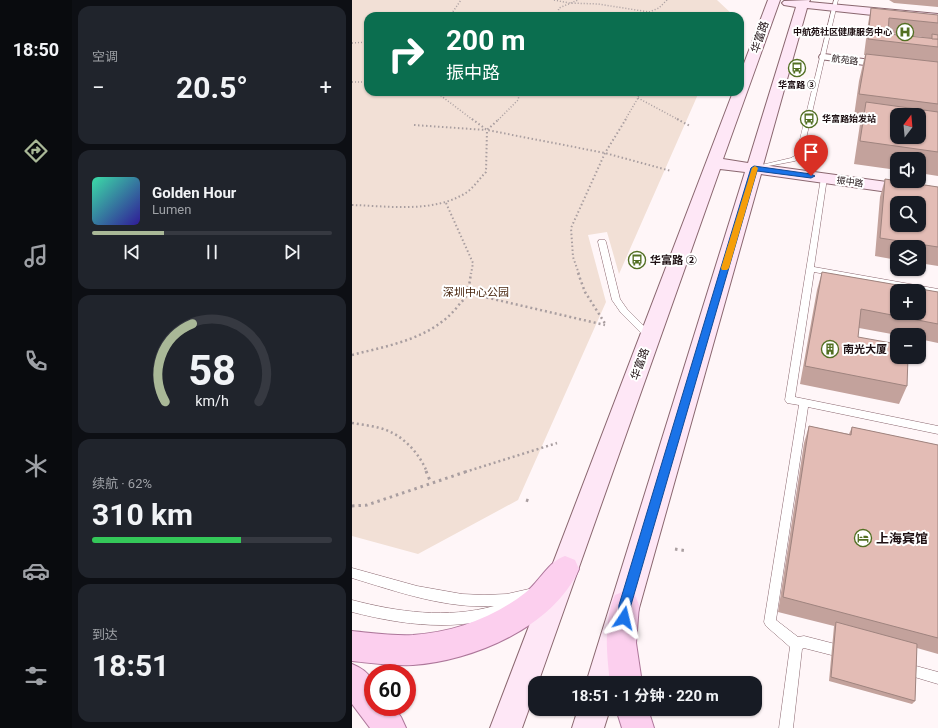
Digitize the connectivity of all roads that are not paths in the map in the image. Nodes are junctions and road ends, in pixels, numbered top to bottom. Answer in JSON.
{"nodes":[{"id":1,"x":773,"y":1,"type":"edge"},
{"id":2,"x":803,"y":2,"type":"edge"},
{"id":3,"x":836,"y":3,"type":"edge"},
{"id":4,"x":938,"y":18,"type":"edge"},
{"id":5,"x":824,"y":57,"type":"junction"},
{"id":6,"x":898,"y":66,"type":"edge"},
{"id":7,"x":744,"y":80,"type":"edge"},
{"id":8,"x":738,"y":96,"type":"edge"},
{"id":9,"x":714,"y":162,"type":"junction"},
{"id":10,"x":754,"y":168,"type":"junction"},
{"id":11,"x":824,"y":178,"type":"junction"},
{"id":12,"x":938,"y":194,"type":"edge"},
{"id":13,"x":602,"y":242,"type":"dead end"},
{"id":14,"x":810,"y":269,"type":"junction"},
{"id":15,"x":938,"y":292,"type":"edge"},
{"id":16,"x":650,"y":338,"type":"junction"},
{"id":17,"x":804,"y":402,"type":"junction"},
{"id":18,"x":938,"y":430,"type":"edge"},
{"id":19,"x":352,"y":573,"type":"edge"},
{"id":20,"x":557,"y":579,"type":"junction"},
{"id":21,"x":625,"y":605,"type":"junction"},
{"id":22,"x":352,"y":606,"type":"edge"},
{"id":23,"x":796,"y":644,"type":"junction"},
{"id":24,"x":352,"y":646,"type":"edge"},
{"id":25,"x":854,"y":655,"type":"edge"},
{"id":26,"x":892,"y":666,"type":"edge"},
{"id":27,"x":604,"y":676,"type":"edge"},
{"id":28,"x":625,"y":676,"type":"edge"},
{"id":29,"x":938,"y":678,"type":"edge"},
{"id":30,"x":352,"y":679,"type":"edge"},
{"id":31,"x":364,"y":694,"type":"edge"},
{"id":32,"x":381,"y":716,"type":"edge"},
{"id":33,"x":592,"y":716,"type":"edge"},
{"id":34,"x":634,"y":716,"type":"edge"},
{"id":35,"x":390,"y":728,"type":"edge"},
{"id":36,"x":506,"y":728,"type":"edge"},
{"id":37,"x":588,"y":728,"type":"edge"},
{"id":38,"x":638,"y":728,"type":"edge"},
{"id":39,"x":786,"y":728,"type":"edge"}],
"edges":[{"from":1,"to":2,"type":"main road"},
{"from":1,"to":7,"type":"main road","name":"华富路"},
{"from":2,"to":3,"type":"main road"},
{"from":2,"to":10,"type":"main road"},
{"from":3,"to":4,"type":"main road"},
{"from":3,"to":5,"type":"lane"},
{"from":5,"to":6,"type":"street","name":"航苑路"},
{"from":5,"to":10,"type":"lane"},
{"from":8,"to":9,"type":"main road","name":"华富路"},
{"from":9,"to":10,"type":"main road","name":"振中路"},
{"from":9,"to":16,"type":"main road","name":"华富路"},
{"from":10,"to":11,"type":"main road","name":"振中路"},
{"from":10,"to":21,"type":"main road"},
{"from":11,"to":12,"type":"main road","name":"振中路"},
{"from":11,"to":14,"type":"lane"},
{"from":13,"to":16,"type":"lane"},
{"from":14,"to":15,"type":"lane"},
{"from":14,"to":17,"type":"lane"},
{"from":16,"to":20,"type":"main road","name":"华富路"},
{"from":17,"to":18,"type":"lane"},
{"from":17,"to":23,"type":"lane"},
{"from":19,"to":20,"type":"lane"},
{"from":20,"to":22,"type":"lane"},
{"from":20,"to":24,"type":"main road"},
{"from":20,"to":36,"type":"main road","name":"华富路"},
{"from":21,"to":27,"type":"main road"},
{"from":21,"to":28,"type":"main road"},
{"from":23,"to":25,"type":"lane"},
{"from":23,"to":39,"type":"lane"},
{"from":26,"to":29,"type":"lane"},
{"from":30,"to":31,"type":"main road"},
{"from":32,"to":35,"type":"main road"},
{"from":33,"to":37,"type":"main road"},
{"from":34,"to":38,"type":"main road"}]}
